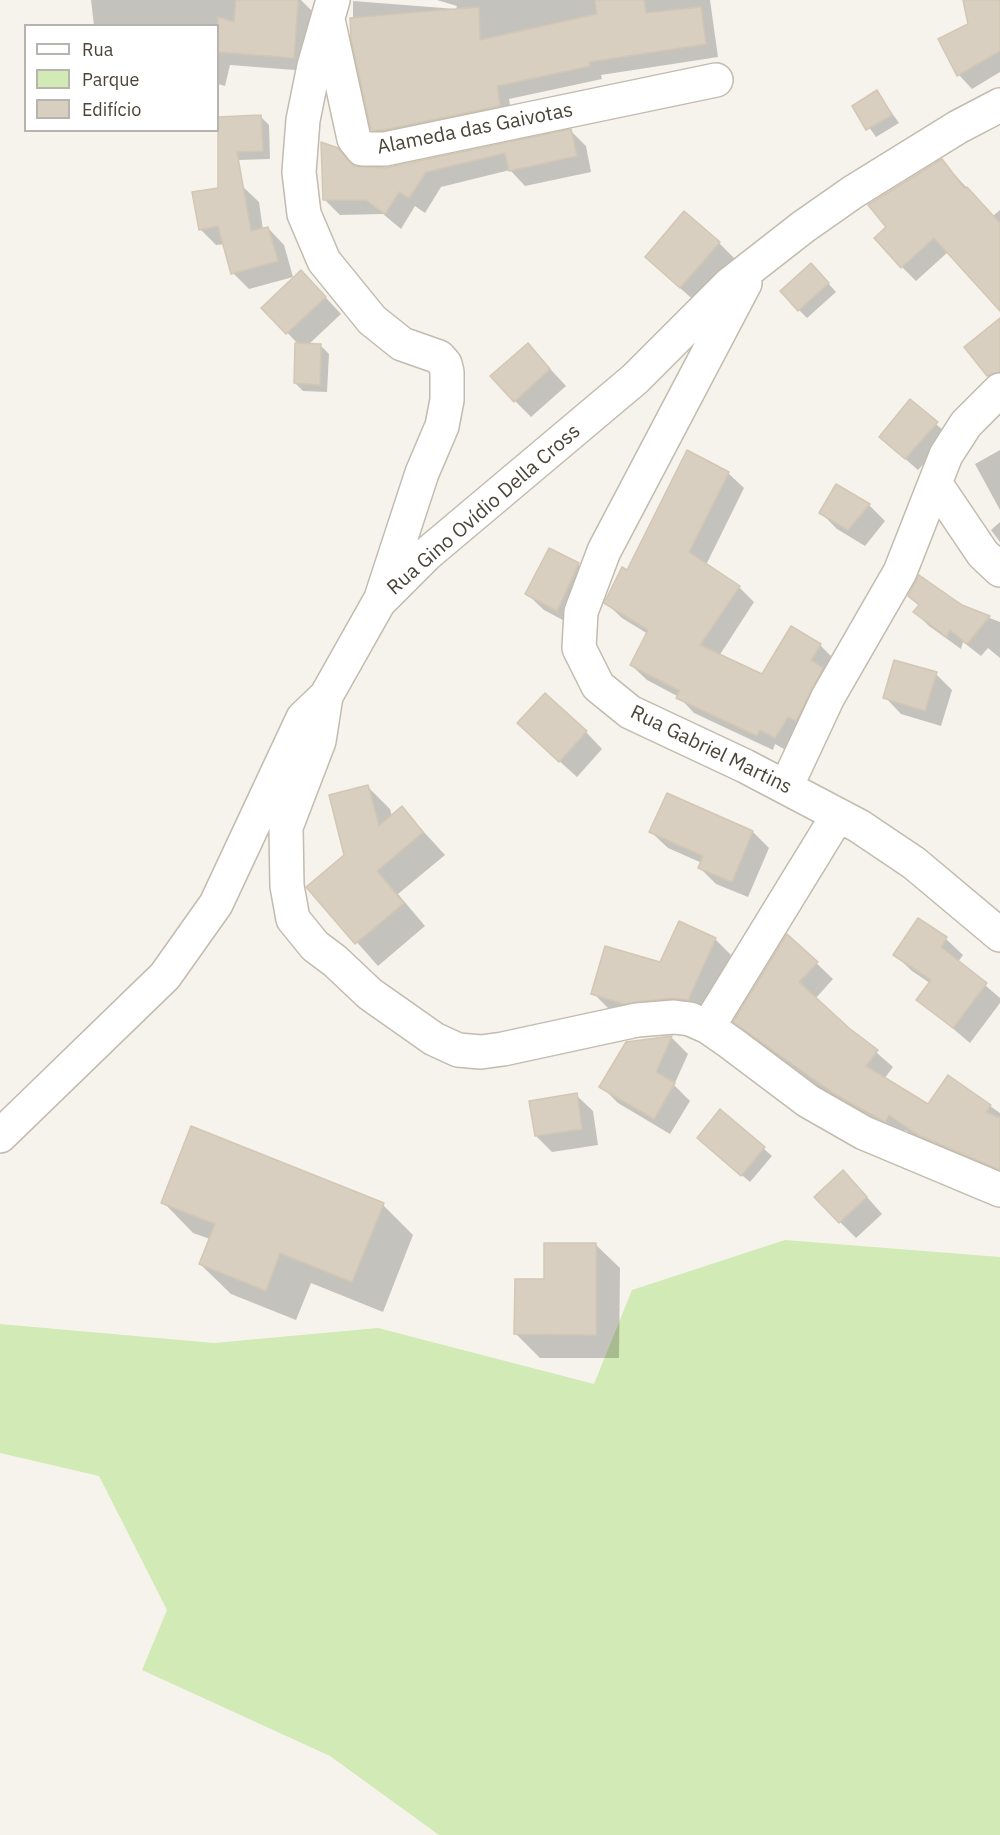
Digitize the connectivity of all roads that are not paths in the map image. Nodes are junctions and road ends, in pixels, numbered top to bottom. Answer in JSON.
{"nodes":[{"id":1,"x":331,"y":11,"type":"edge"},
{"id":2,"x":716,"y":80,"type":"dead end"},
{"id":3,"x":1000,"y":105,"type":"edge"},
{"id":4,"x":754,"y":265,"type":"junction"},
{"id":5,"x":1000,"y":390,"type":"edge"},
{"id":6,"x":935,"y":483,"type":"junction"},
{"id":7,"x":1000,"y":570,"type":"edge"},
{"id":8,"x":380,"y":602,"type":"junction"},
{"id":9,"x":326,"y":696,"type":"junction"},
{"id":10,"x":786,"y":787,"type":"junction"},
{"id":11,"x":838,"y":815,"type":"junction"},
{"id":12,"x":1000,"y":935,"type":"edge"},
{"id":13,"x":708,"y":1027,"type":"junction"},
{"id":14,"x":0,"y":1136,"type":"edge"},
{"id":15,"x":1000,"y":1190,"type":"edge"}],
"edges":[{"from":1,"to":2,"type":"street","name":"Alameda das Gaivotas"},
{"from":1,"to":8,"type":"street"},
{"from":3,"to":4,"type":"street","name":"Rua Gino Ovídio Della Cross"},
{"from":4,"to":8,"type":"street","name":"Rua Gino Ovídio Della Cross"},
{"from":4,"to":10,"type":"street","name":"Rua Gabriel Martins"},
{"from":5,"to":6,"type":"street"},
{"from":6,"to":7,"type":"street"},
{"from":6,"to":10,"type":"street"},
{"from":8,"to":9,"type":"street","name":"Rua Gino Ovídio Della Cross"},
{"from":9,"to":13,"type":"street"},
{"from":9,"to":14,"type":"street","name":"Rua Gino Ovídio Della Cross"},
{"from":10,"to":11,"type":"street","name":"Rua Gabriel Martins"},
{"from":11,"to":12,"type":"street","name":"Rua Gabriel Martins"},
{"from":11,"to":13,"type":"street"},
{"from":13,"to":15,"type":"street"}]}
